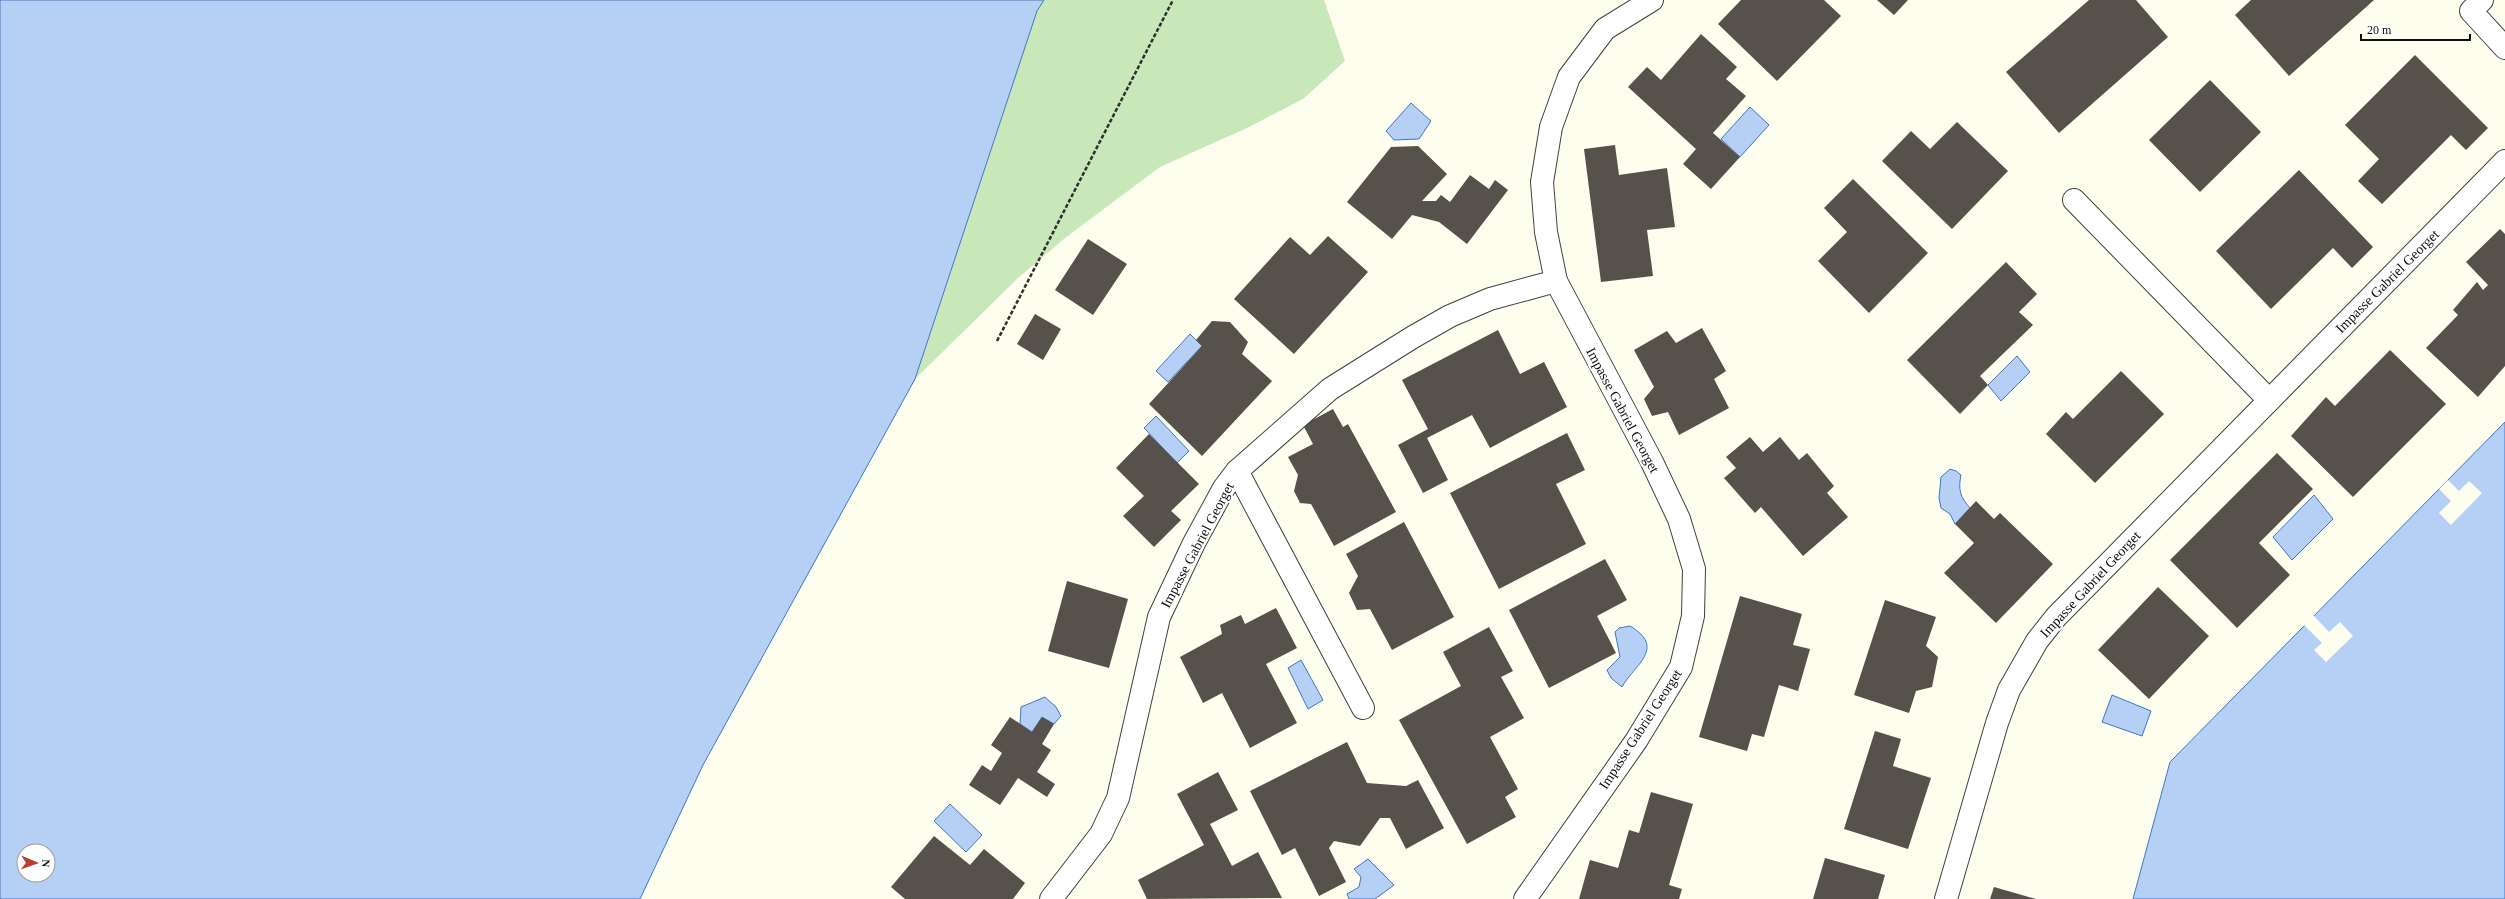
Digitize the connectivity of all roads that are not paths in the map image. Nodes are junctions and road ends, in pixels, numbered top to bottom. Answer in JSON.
{"nodes":[{"id":1,"x":1652,"y":0,"type":"edge"},
{"id":2,"x":2482,"y":0,"type":"edge"},
{"id":3,"x":2505,"y":48,"type":"edge"},
{"id":4,"x":2505,"y":161,"type":"edge"},
{"id":5,"x":2074,"y":200,"type":"dead end"},
{"id":6,"x":1556,"y":281,"type":"junction"},
{"id":7,"x":2269,"y":400,"type":"junction"},
{"id":8,"x":1237,"y":471,"type":"junction"},
{"id":9,"x":1363,"y":708,"type":"dead end"},
{"id":10,"x":1051,"y":899,"type":"edge"},
{"id":11,"x":1525,"y":899,"type":"edge"},
{"id":12,"x":1946,"y":899,"type":"edge"}],
"edges":[{"from":1,"to":6,"type":"street","name":"Impasse Gabriel Georget"},
{"from":2,"to":3,"type":"street"},
{"from":4,"to":7,"type":"street","name":"Impasse Gabriel Georget"},
{"from":5,"to":7,"type":"street"},
{"from":6,"to":8,"type":"street","name":"Impasse Gabriel Georget"},
{"from":6,"to":11,"type":"street","name":"Impasse Gabriel Georget"},
{"from":7,"to":12,"type":"street","name":"Impasse Gabriel Georget"},
{"from":8,"to":9,"type":"street"},
{"from":8,"to":10,"type":"street","name":"Impasse Gabriel Georget"}]}
